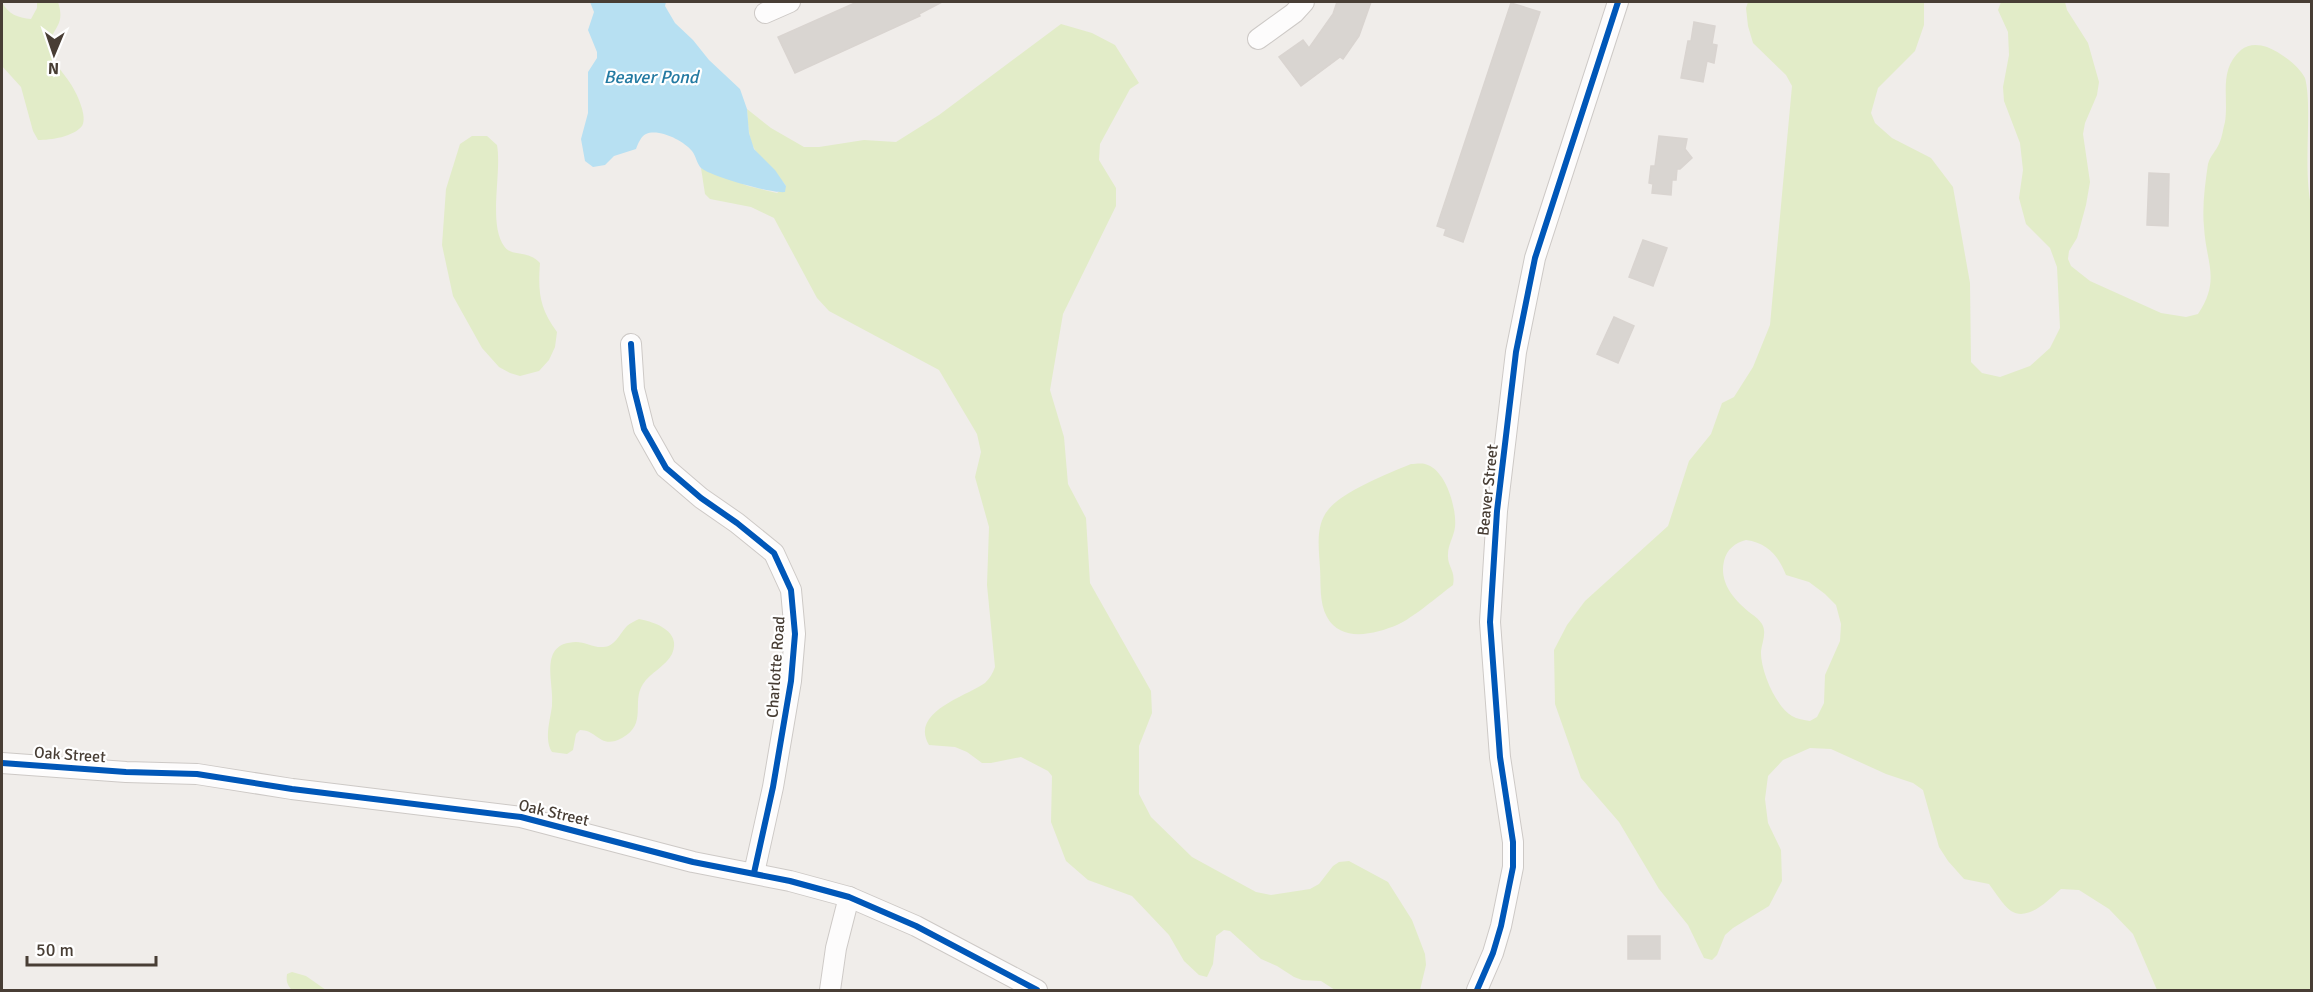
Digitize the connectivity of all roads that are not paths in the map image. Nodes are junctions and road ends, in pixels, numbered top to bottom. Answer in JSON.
{"nodes":[{"id":1,"x":790,"y":2,"type":"edge"},
{"id":2,"x":1304,"y":2,"type":"edge"},
{"id":3,"x":1618,"y":2,"type":"edge"},
{"id":4,"x":765,"y":13,"type":"dead end"},
{"id":5,"x":1258,"y":39,"type":"dead end"},
{"id":6,"x":631,"y":344,"type":"dead end"},
{"id":7,"x":2,"y":763,"type":"edge"},
{"id":8,"x":754,"y":873,"type":"junction"},
{"id":9,"x":849,"y":897,"type":"junction"},
{"id":10,"x":830,"y":990,"type":"edge"},
{"id":11,"x":1037,"y":990,"type":"edge"},
{"id":12,"x":1477,"y":990,"type":"edge"}],
"edges":[{"from":1,"to":4,"type":"street"},
{"from":2,"to":5,"type":"street"},
{"from":3,"to":12,"type":"street","name":"Beaver Street"},
{"from":6,"to":8,"type":"street","name":"Charlotte Road"},
{"from":7,"to":8,"type":"street","name":"Oak Street"},
{"from":8,"to":9,"type":"street","name":"Oak Street"},
{"from":9,"to":10,"type":"street"},
{"from":9,"to":11,"type":"street","name":"Oak Street"}]}
